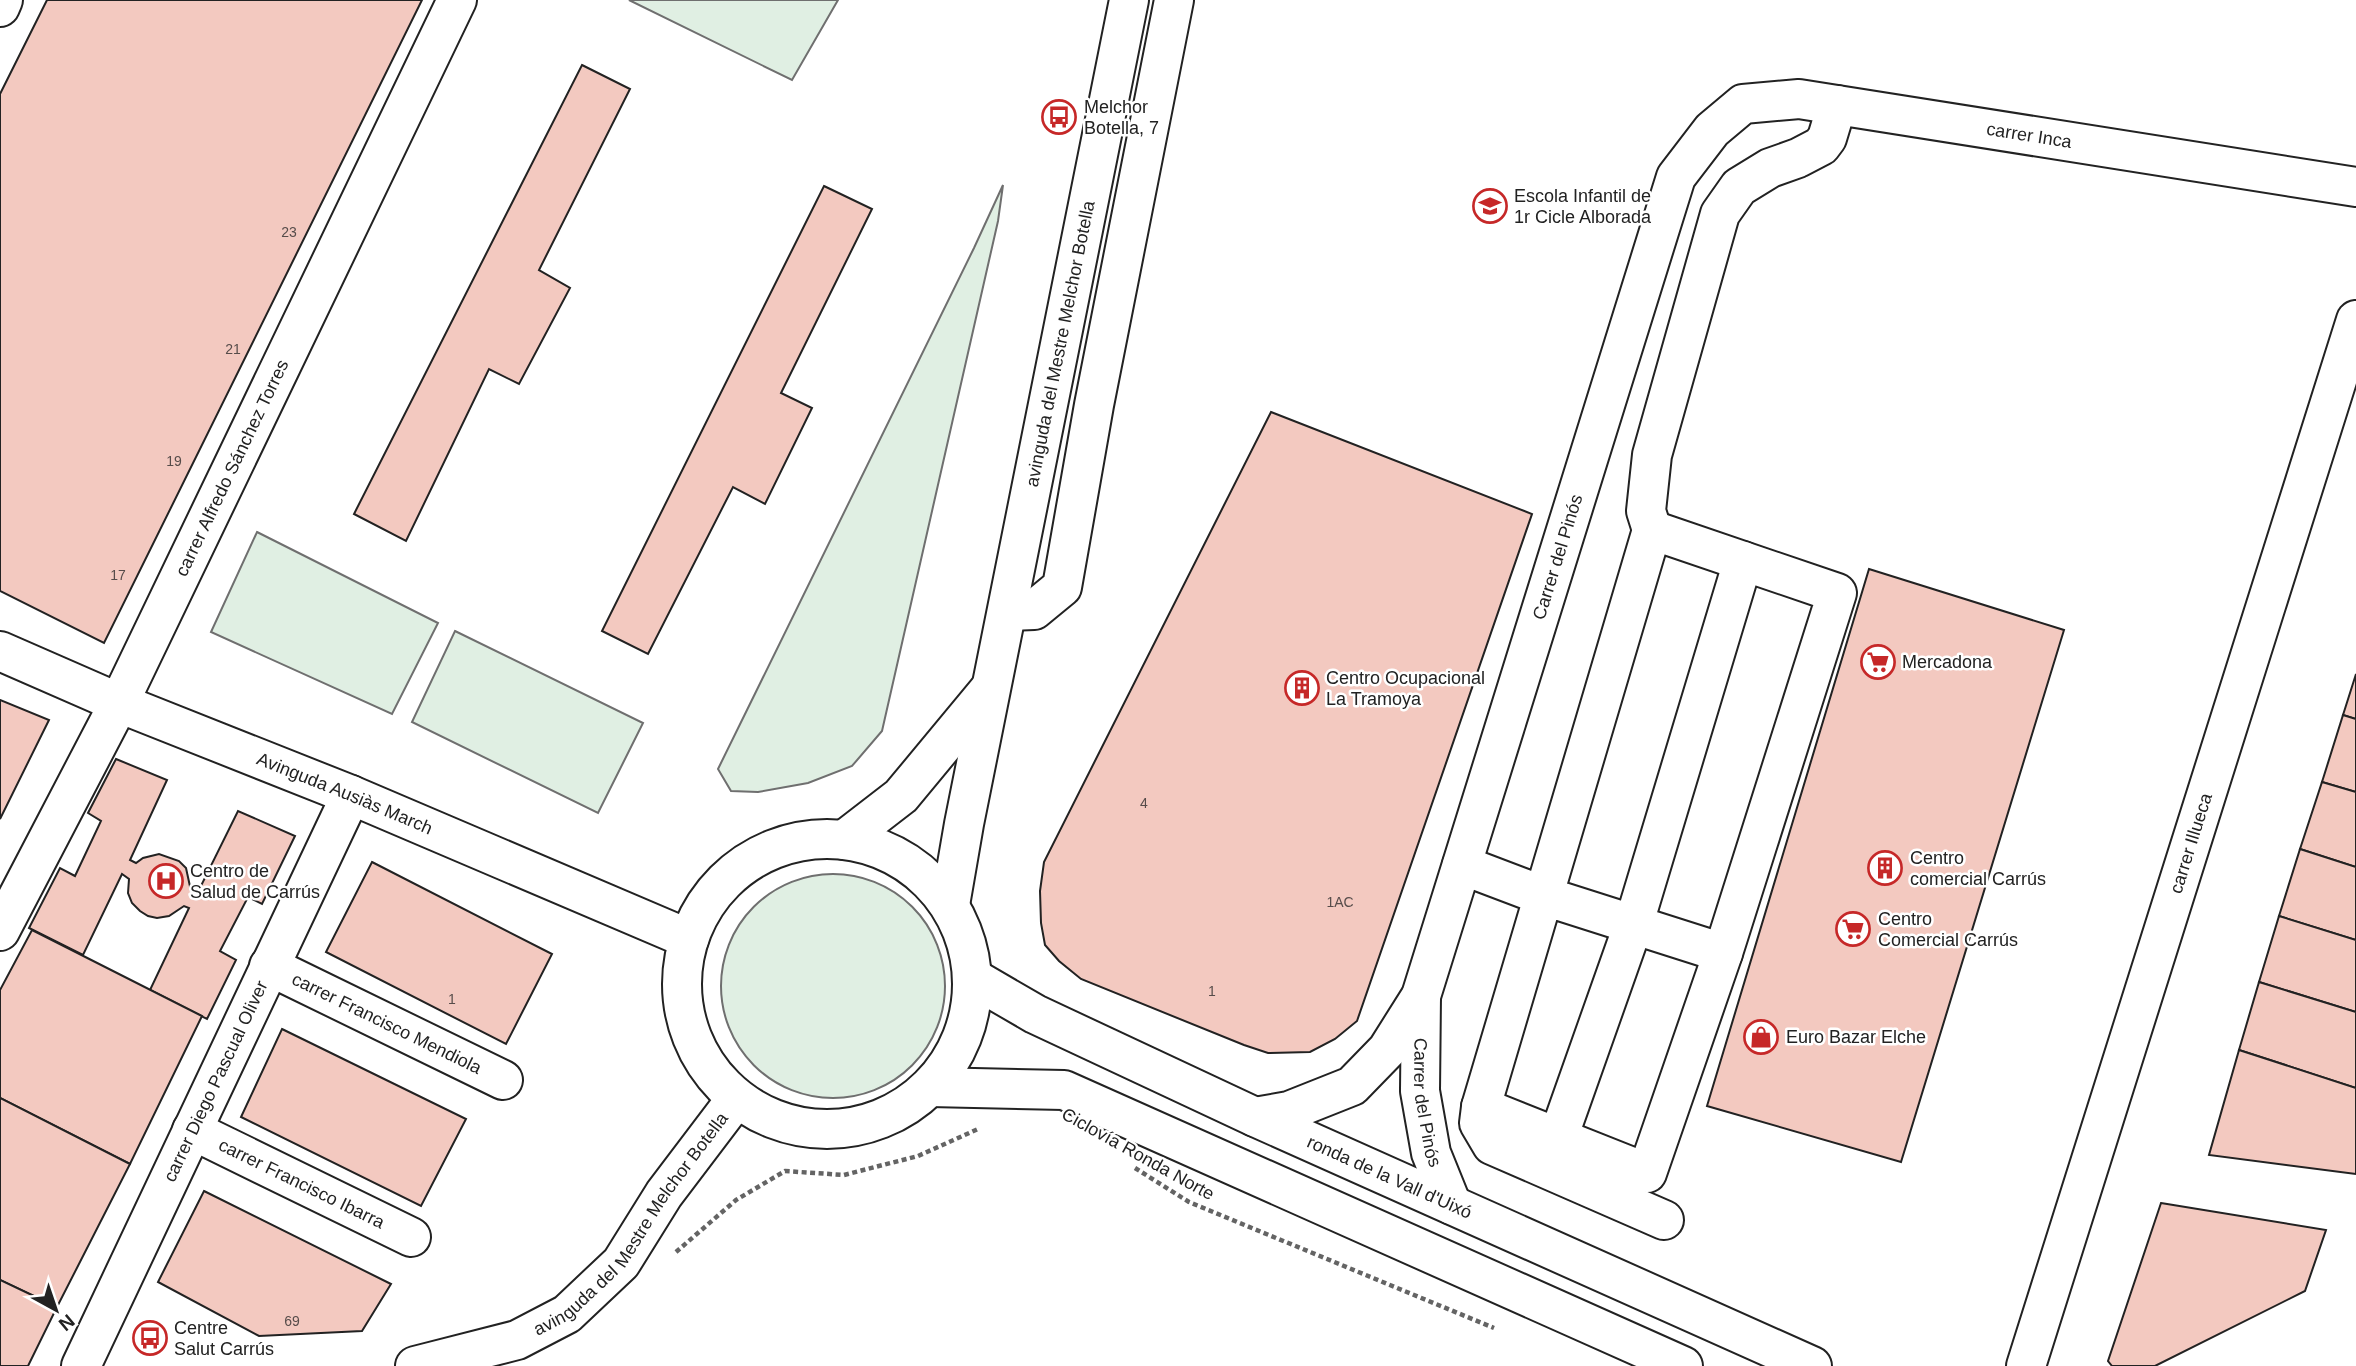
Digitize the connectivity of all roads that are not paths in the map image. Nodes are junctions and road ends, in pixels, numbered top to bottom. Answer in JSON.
{"nodes":[{"id":1,"x":3,"y":0,"type":"edge"},
{"id":2,"x":457,"y":0,"type":"edge"},
{"id":3,"x":1129,"y":0,"type":"edge"},
{"id":4,"x":1174,"y":0,"type":"edge"},
{"id":5,"x":0,"y":6,"type":"edge"},
{"id":6,"x":1837,"y":105,"type":"junction"},
{"id":7,"x":1712,"y":130,"type":"joint"},
{"id":8,"x":2356,"y":187,"type":"edge"},
{"id":9,"x":2356,"y":320,"type":"edge"},
{"id":10,"x":1652,"y":530,"type":"junction"},
{"id":11,"x":1743,"y":561,"type":"junction"},
{"id":12,"x":1008,"y":611,"type":"junction"},
{"id":13,"x":0,"y":650,"type":"edge"},
{"id":14,"x":993,"y":686,"type":"junction"},
{"id":15,"x":119,"y":703,"type":"junction"},
{"id":16,"x":351,"y":795,"type":"junction"},
{"id":17,"x":844,"y":840,"type":"junction"},
{"id":18,"x":1462,"y":865,"type":"junction"},
{"id":19,"x":1544,"y":896,"type":"junction"},
{"id":20,"x":950,"y":905,"type":"junction"},
{"id":21,"x":1634,"y":923,"type":"junction"},
{"id":22,"x":0,"y":931,"type":"edge"},
{"id":23,"x":689,"y":939,"type":"junction"},
{"id":24,"x":1723,"y":953,"type":"junction"},
{"id":25,"x":269,"y":966,"type":"junction"},
{"id":26,"x":973,"y":978,"type":"junction"},
{"id":27,"x":1421,"y":996,"type":"junction"},
{"id":28,"x":503,"y":1080,"type":"dead end"},
{"id":29,"x":930,"y":1087,"type":"junction"},
{"id":30,"x":736,"y":1099,"type":"junction"},
{"id":31,"x":1481,"y":1107,"type":"junction"},
{"id":32,"x":1255,"y":1117,"type":"junction"},
{"id":33,"x":192,"y":1130,"type":"junction"},
{"id":34,"x":1558,"y":1138,"type":"junction"},
{"id":35,"x":1452,"y":1205,"type":"junction"},
{"id":36,"x":1664,"y":1220,"type":"dead end"},
{"id":37,"x":411,"y":1237,"type":"dead end"},
{"id":38,"x":80,"y":1366,"type":"edge"},
{"id":39,"x":415,"y":1366,"type":"edge"},
{"id":40,"x":1683,"y":1366,"type":"edge"},
{"id":41,"x":1812,"y":1366,"type":"edge"},
{"id":42,"x":2026,"y":1366,"type":"edge"}],
"edges":[{"from":1,"to":5,"type":"street"},
{"from":2,"to":15,"type":"street","name":"carrer Alfredo Sánchez Torres"},
{"from":3,"to":12,"type":"street","name":"avinguda del Mestre Melchor Botella"},
{"from":4,"to":12,"type":"street"},
{"from":6,"to":7,"type":"street","name":"carrer Inca"},
{"from":6,"to":8,"type":"street","name":"carrer Inca"},
{"from":6,"to":10,"type":"street"},
{"from":7,"to":18,"type":"street","name":"Carrer del Pinós"},
{"from":9,"to":42,"type":"street","name":"carrer Illueca"},
{"from":10,"to":11,"type":"street"},
{"from":10,"to":19,"type":"street"},
{"from":11,"to":21,"type":"street"},
{"from":11,"to":24,"type":"street"},
{"from":12,"to":14,"type":"street","name":"avinguda del Mestre Melchor Botella"},
{"from":13,"to":15,"type":"street","name":"Avinguda Ausiàs March"},
{"from":14,"to":17,"type":"street","name":"avinguda del Mestre Melchor Botella"},
{"from":14,"to":20,"type":"street","name":"avinguda del Mestre Melchor Botella"},
{"from":15,"to":16,"type":"street","name":"Avinguda Ausiàs March"},
{"from":15,"to":22,"type":"street","name":"carrer Alfredo Sánchez Torres"},
{"from":16,"to":23,"type":"street","name":"Avinguda Ausiàs March"},
{"from":16,"to":25,"type":"street","name":"carrer Diego Pascual Oliver"},
{"from":17,"to":20,"type":"street"},
{"from":17,"to":23,"type":"street"},
{"from":18,"to":19,"type":"street"},
{"from":18,"to":27,"type":"street","name":"Carrer del Pinós"},
{"from":19,"to":21,"type":"street"},
{"from":19,"to":31,"type":"street"},
{"from":20,"to":26,"type":"street"},
{"from":21,"to":24,"type":"street"},
{"from":21,"to":34,"type":"street"},
{"from":23,"to":30,"type":"street"},
{"from":24,"to":34,"type":"street"},
{"from":25,"to":28,"type":"street","name":"carrer Francisco Mendiola"},
{"from":25,"to":33,"type":"street","name":"carrer Diego Pascual Oliver"},
{"from":26,"to":29,"type":"street"},
{"from":26,"to":32,"type":"street","name":"ronda de la Vall d'Uixó"},
{"from":27,"to":32,"type":"street","name":"Carrer del Pinós"},
{"from":27,"to":35,"type":"street","name":"Carrer del Pinós"},
{"from":29,"to":30,"type":"street"},
{"from":29,"to":40,"type":"street"},
{"from":30,"to":39,"type":"street","name":"avinguda del Mestre Melchor Botella"},
{"from":31,"to":34,"type":"street"},
{"from":31,"to":36,"type":"street"},
{"from":32,"to":35,"type":"street","name":"ronda de la Vall d'Uixó"},
{"from":33,"to":37,"type":"street","name":"carrer Francisco Ibarra"},
{"from":33,"to":38,"type":"street","name":"carrer Diego Pascual Oliver"},
{"from":35,"to":41,"type":"street","name":"ronda de la Vall d'Uixó"}]}
